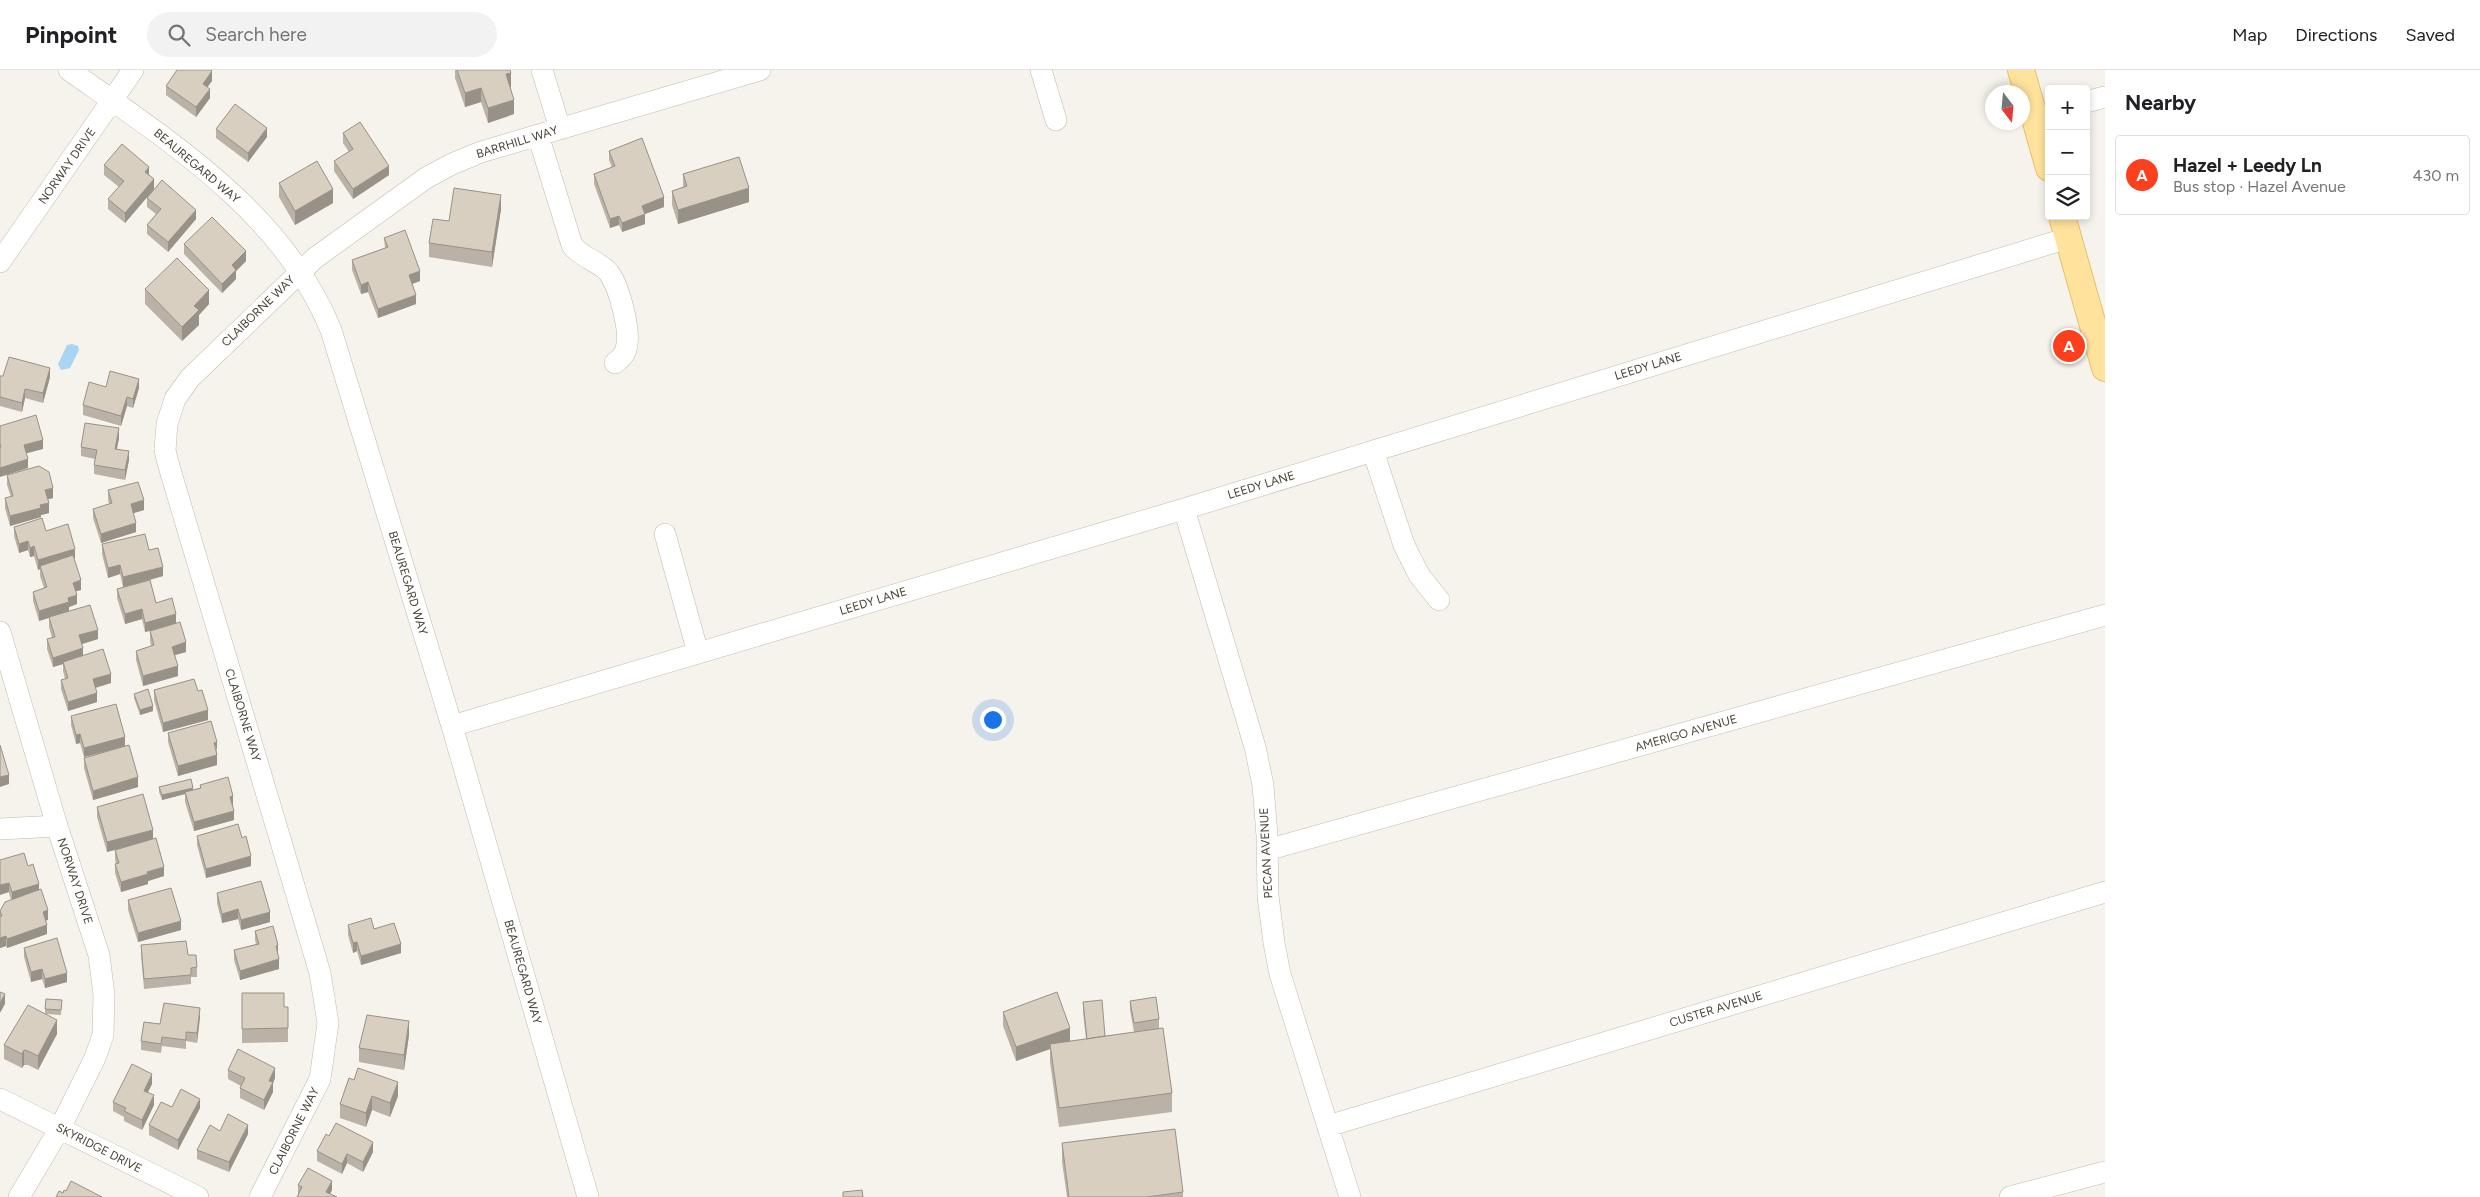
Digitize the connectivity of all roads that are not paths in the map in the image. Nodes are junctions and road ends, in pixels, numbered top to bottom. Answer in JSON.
{"nodes":[{"id":1,"x":69,"y":70,"type":"edge"},
{"id":2,"x":133,"y":70,"type":"edge"},
{"id":3,"x":542,"y":70,"type":"edge"},
{"id":4,"x":760,"y":70,"type":"edge"},
{"id":5,"x":1041,"y":70,"type":"edge"},
{"id":6,"x":2021,"y":70,"type":"edge"},
{"id":7,"x":2105,"y":97,"type":"edge"},
{"id":8,"x":112,"y":100,"type":"junction"},
{"id":9,"x":2090,"y":101,"type":"edge"},
{"id":10,"x":2042,"y":114,"type":"edge"},
{"id":11,"x":1056,"y":120,"type":"dead end"},
{"id":12,"x":560,"y":128,"type":"junction"},
{"id":13,"x":538,"y":135,"type":"junction"},
{"id":14,"x":2045,"y":137,"type":"edge"},
{"id":15,"x":2065,"y":227,"type":"edge"},
{"id":16,"x":0,"y":262,"type":"edge"},
{"id":17,"x":300,"y":270,"type":"junction"},
{"id":18,"x":615,"y":363,"type":"dead end"},
{"id":19,"x":2105,"y":366,"type":"edge"},
{"id":20,"x":1373,"y":451,"type":"junction"},
{"id":21,"x":1184,"y":509,"type":"junction"},
{"id":22,"x":665,"y":534,"type":"dead end"},
{"id":23,"x":1439,"y":600,"type":"dead end"},
{"id":24,"x":2105,"y":615,"type":"edge"},
{"id":25,"x":0,"y":632,"type":"edge"},
{"id":26,"x":698,"y":653,"type":"junction"},
{"id":27,"x":452,"y":726,"type":"junction"},
{"id":28,"x":57,"y":826,"type":"junction"},
{"id":29,"x":0,"y":829,"type":"edge"},
{"id":30,"x":1267,"y":850,"type":"junction"},
{"id":31,"x":2105,"y":892,"type":"edge"},
{"id":32,"x":0,"y":1099,"type":"edge"},
{"id":33,"x":1328,"y":1126,"type":"junction"},
{"id":34,"x":60,"y":1128,"type":"junction"},
{"id":35,"x":2105,"y":1172,"type":"edge"},
{"id":36,"x":19,"y":1197,"type":"edge"},
{"id":37,"x":198,"y":1197,"type":"edge"},
{"id":38,"x":260,"y":1197,"type":"edge"},
{"id":39,"x":588,"y":1197,"type":"edge"},
{"id":40,"x":1350,"y":1197,"type":"edge"},
{"id":41,"x":2010,"y":1197,"type":"edge"}],
"edges":[{"from":1,"to":8,"type":"street","name":"BEAUREGARD WAY"},
{"from":2,"to":8,"type":"street","name":"NORWAY DRIVE"},
{"from":3,"to":12,"type":"street"},
{"from":4,"to":12,"type":"street","name":"BARRHILL WAY"},
{"from":5,"to":11,"type":"street"},
{"from":6,"to":10,"type":"main road"},
{"from":7,"to":9,"type":"street"},
{"from":8,"to":16,"type":"street","name":"NORWAY DRIVE"},
{"from":8,"to":17,"type":"street","name":"BEAUREGARD WAY"},
{"from":10,"to":14,"type":"main road"},
{"from":12,"to":13,"type":"street","name":"BARRHILL WAY"},
{"from":13,"to":17,"type":"street","name":"BARRHILL WAY"},
{"from":13,"to":18,"type":"street"},
{"from":15,"to":19,"type":"main road"},
{"from":15,"to":20,"type":"street","name":"LEEDY LANE"},
{"from":17,"to":27,"type":"street","name":"BEAUREGARD WAY"},
{"from":17,"to":38,"type":"street","name":"CLAIBORNE WAY"},
{"from":20,"to":21,"type":"street","name":"LEEDY LANE"},
{"from":20,"to":23,"type":"street"},
{"from":21,"to":26,"type":"street","name":"LEEDY LANE"},
{"from":21,"to":30,"type":"street","name":"PECAN AVENUE"},
{"from":22,"to":26,"type":"street"},
{"from":24,"to":30,"type":"street","name":"AMERIGO AVENUE"},
{"from":25,"to":28,"type":"street","name":"NORWAY DRIVE"},
{"from":26,"to":27,"type":"street","name":"LEEDY LANE"},
{"from":27,"to":39,"type":"street","name":"BEAUREGARD WAY"},
{"from":28,"to":29,"type":"street"},
{"from":28,"to":34,"type":"street","name":"NORWAY DRIVE"},
{"from":30,"to":33,"type":"street","name":"PECAN AVENUE"},
{"from":31,"to":33,"type":"street","name":"CUSTER AVENUE"},
{"from":32,"to":34,"type":"street","name":"SKYRIDGE DRIVE"},
{"from":33,"to":40,"type":"street","name":"PECAN AVENUE"},
{"from":34,"to":36,"type":"street","name":"NORWAY DRIVE"},
{"from":34,"to":37,"type":"street","name":"SKYRIDGE DRIVE"},
{"from":35,"to":41,"type":"street"}]}
